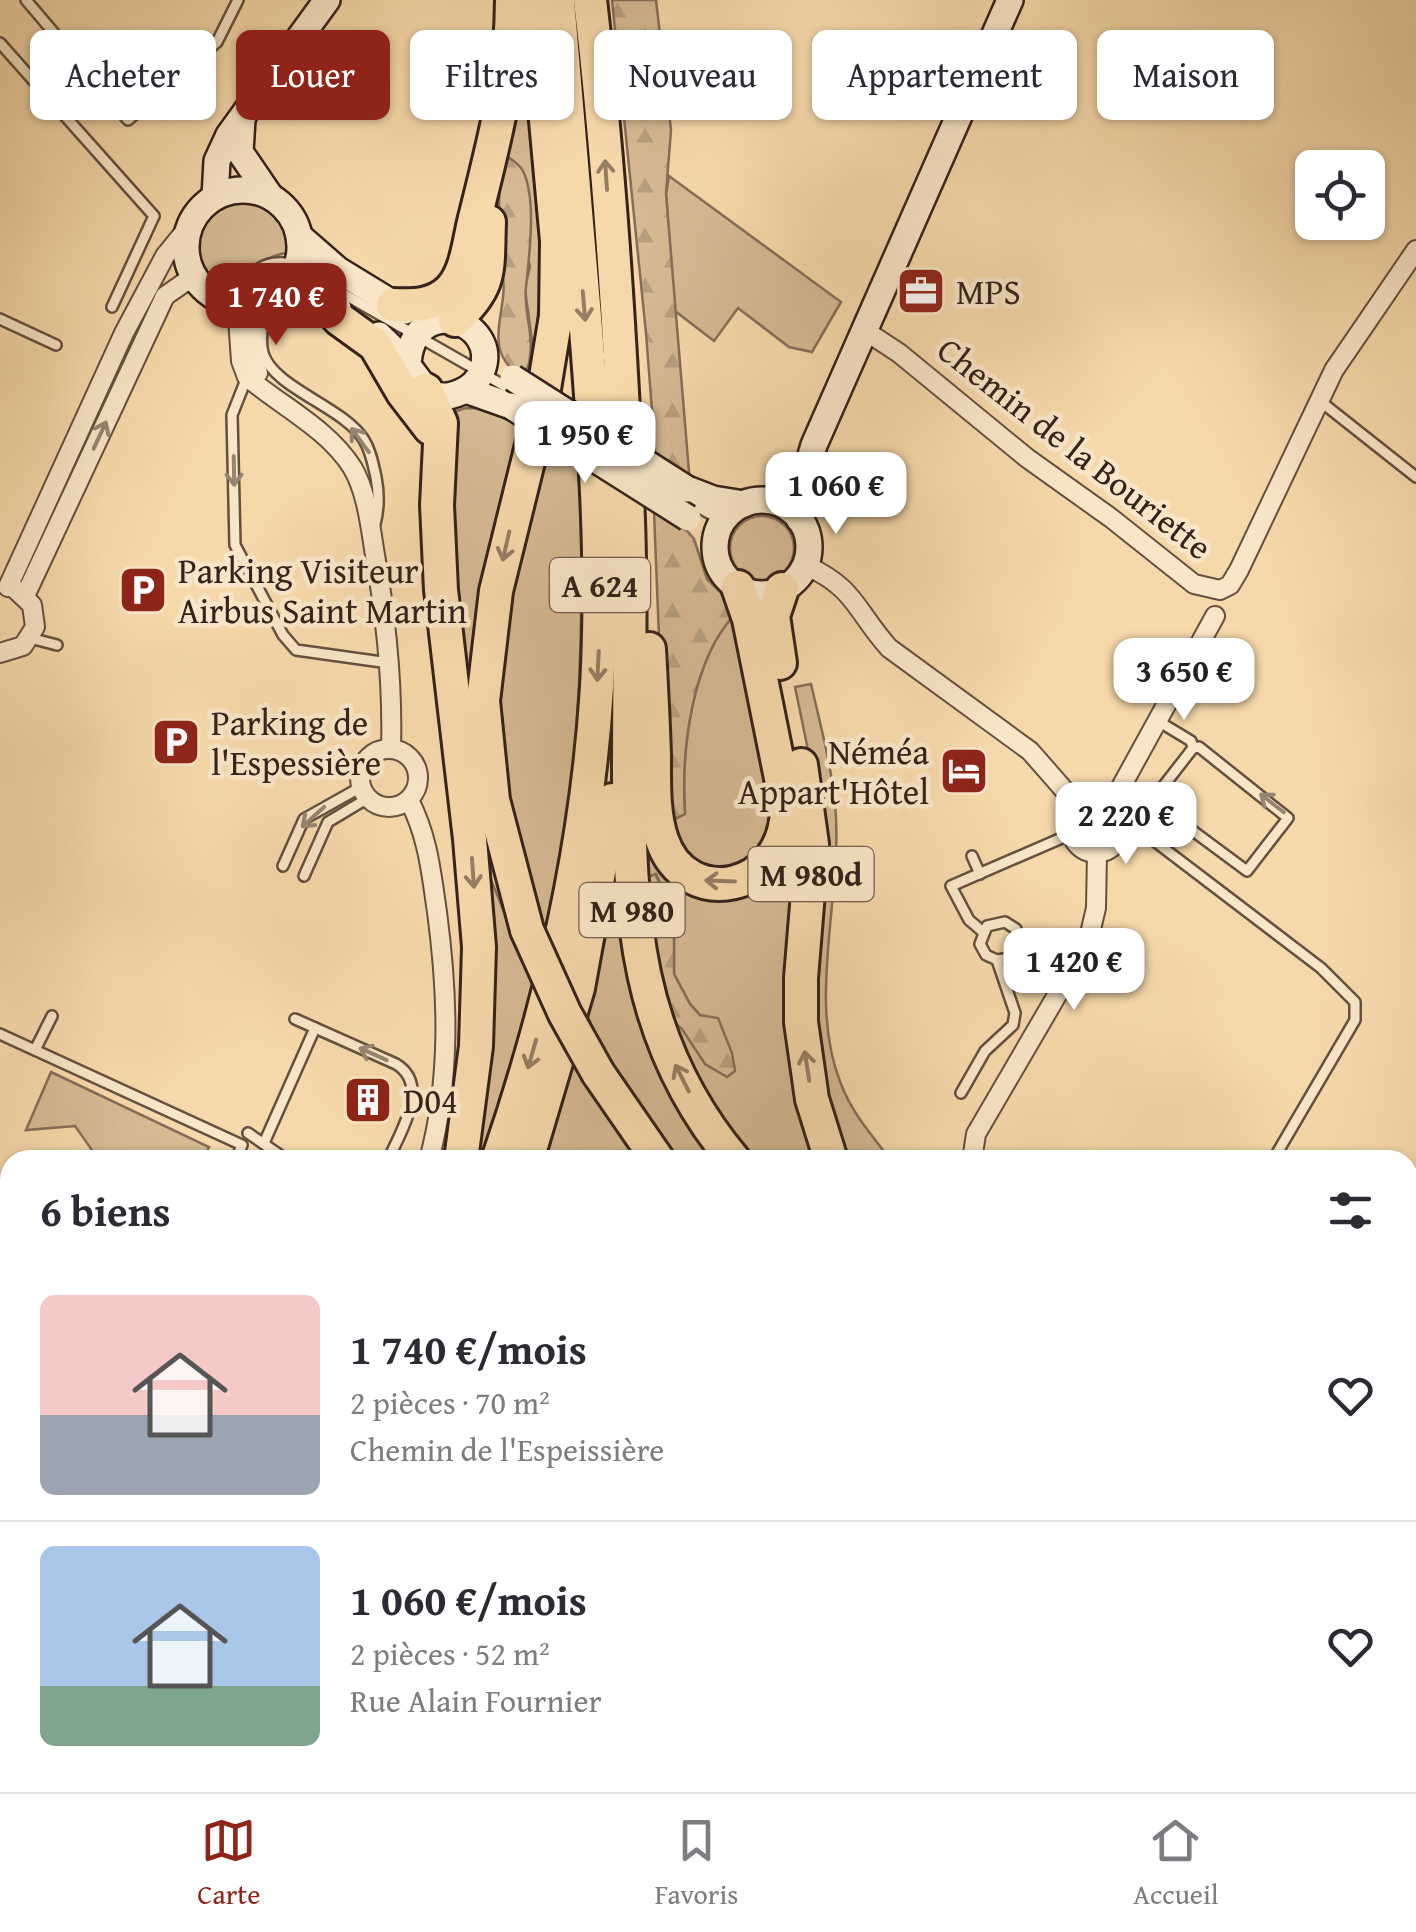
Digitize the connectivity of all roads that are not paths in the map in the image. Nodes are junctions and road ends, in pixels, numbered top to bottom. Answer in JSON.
{"nodes":[{"id":1,"x":26,"y":0,"type":"edge"},
{"id":2,"x":238,"y":0,"type":"edge"},
{"id":3,"x":327,"y":0,"type":"edge"},
{"id":4,"x":512,"y":0,"type":"edge"},
{"id":5,"x":535,"y":0,"type":"edge"},
{"id":6,"x":558,"y":0,"type":"edge"},
{"id":7,"x":590,"y":0,"type":"edge"},
{"id":8,"x":1010,"y":0,"type":"edge"},
{"id":9,"x":306,"y":30,"type":"edge"},
{"id":10,"x":0,"y":42,"type":"edge"},
{"id":11,"x":241,"y":120,"type":"edge"},
{"id":12,"x":242,"y":120,"type":"edge"},
{"id":13,"x":494,"y":148,"type":"junction"},
{"id":14,"x":215,"y":196,"type":"junction"},
{"id":15,"x":270,"y":196,"type":"junction"},
{"id":16,"x":191,"y":224,"type":"junction"},
{"id":17,"x":299,"y":236,"type":"junction"},
{"id":18,"x":1416,"y":250,"type":"edge"},
{"id":19,"x":196,"y":279,"type":"junction"},
{"id":20,"x":273,"y":288,"type":"junction"},
{"id":21,"x":338,"y":300,"type":"junction"},
{"id":22,"x":392,"y":305,"type":"junction"},
{"id":23,"x":112,"y":307,"type":"dead end"},
{"id":24,"x":0,"y":319,"type":"edge"},
{"id":25,"x":434,"y":326,"type":"junction"},
{"id":26,"x":864,"y":330,"type":"junction"},
{"id":27,"x":56,"y":345,"type":"dead end"},
{"id":28,"x":477,"y":374,"type":"junction"},
{"id":29,"x":620,"y":377,"type":"junction"},
{"id":30,"x":417,"y":378,"type":"junction"},
{"id":31,"x":254,"y":382,"type":"junction"},
{"id":32,"x":511,"y":391,"type":"junction"},
{"id":33,"x":1320,"y":400,"type":"junction"},
{"id":34,"x":814,"y":444,"type":"junction"},
{"id":35,"x":438,"y":456,"type":"junction"},
{"id":36,"x":1416,"y":478,"type":"edge"},
{"id":37,"x":753,"y":502,"type":"junction"},
{"id":38,"x":687,"y":503,"type":"junction"},
{"id":39,"x":799,"y":519,"type":"junction"},
{"id":40,"x":723,"y":521,"type":"junction"},
{"id":41,"x":372,"y":531,"type":"junction"},
{"id":42,"x":715,"y":549,"type":"junction"},
{"id":43,"x":805,"y":565,"type":"junction"},
{"id":44,"x":738,"y":586,"type":"junction"},
{"id":45,"x":782,"y":589,"type":"junction"},
{"id":46,"x":11,"y":590,"type":"edge"},
{"id":47,"x":1215,"y":616,"type":"dead end"},
{"id":48,"x":629,"y":636,"type":"junction"},
{"id":49,"x":30,"y":638,"type":"junction"},
{"id":50,"x":58,"y":644,"type":"dead end"},
{"id":51,"x":0,"y":654,"type":"edge"},
{"id":52,"x":389,"y":663,"type":"junction"},
{"id":53,"x":450,"y":672,"type":"junction"},
{"id":54,"x":1158,"y":721,"type":"junction"},
{"id":55,"x":1193,"y":748,"type":"junction"},
{"id":56,"x":391,"y":749,"type":"junction"},
{"id":57,"x":365,"y":792,"type":"junction"},
{"id":58,"x":408,"y":800,"type":"junction"},
{"id":59,"x":1110,"y":807,"type":"junction"},
{"id":60,"x":1080,"y":808,"type":"junction"},
{"id":61,"x":1121,"y":830,"type":"junction"},
{"id":62,"x":1071,"y":834,"type":"junction"},
{"id":63,"x":1097,"y":853,"type":"junction"},
{"id":64,"x":972,"y":856,"type":"dead end"},
{"id":65,"x":283,"y":866,"type":"dead end"},
{"id":66,"x":980,"y":874,"type":"junction"},
{"id":67,"x":304,"y":876,"type":"dead end"},
{"id":68,"x":527,"y":930,"type":"junction"},
{"id":69,"x":982,"y":931,"type":"junction"},
{"id":70,"x":997,"y":960,"type":"junction"},
{"id":71,"x":52,"y":1016,"type":"dead end"},
{"id":72,"x":294,"y":1018,"type":"dead end"},
{"id":73,"x":315,"y":1028,"type":"junction"},
{"id":74,"x":0,"y":1034,"type":"edge"},
{"id":75,"x":36,"y":1050,"type":"junction"},
{"id":76,"x":961,"y":1093,"type":"dead end"},
{"id":77,"x":248,"y":1133,"type":"dead end"},
{"id":78,"x":264,"y":1143,"type":"junction"},
{"id":79,"x":240,"y":1150,"type":"edge"},
{"id":80,"x":274,"y":1150,"type":"edge"},
{"id":81,"x":392,"y":1150,"type":"edge"},
{"id":82,"x":432,"y":1150,"type":"edge"},
{"id":83,"x":461,"y":1150,"type":"edge"},
{"id":84,"x":501,"y":1150,"type":"edge"},
{"id":85,"x":530,"y":1150,"type":"edge"},
{"id":86,"x":651,"y":1150,"type":"edge"},
{"id":87,"x":727,"y":1150,"type":"edge"},
{"id":88,"x":827,"y":1150,"type":"edge"},
{"id":89,"x":974,"y":1150,"type":"edge"},
{"id":90,"x":1279,"y":1150,"type":"edge"}],
"edges":[{"from":1,"to":2,"type":"lane"},
{"from":3,"to":9,"type":"street"},
{"from":4,"to":13,"type":"highway"},
{"from":5,"to":68,"type":"highway","number":"M 980","one_way":true},
{"from":6,"to":84,"type":"highway","number":"A 624","one_way":true},
{"from":29,"to":7,"type":"highway","number":"A 624","one_way":true},
{"from":8,"to":26,"type":"street"},
{"from":10,"to":23,"type":"lane"},
{"from":11,"to":14,"type":"street"},
{"from":12,"to":15,"type":"street"},
{"from":13,"to":22,"type":"highway"},
{"from":13,"to":25,"type":"highway"},
{"from":14,"to":15,"type":"street"},
{"from":14,"to":16,"type":"street"},
{"from":15,"to":17,"type":"street"},
{"from":16,"to":19,"type":"street"},
{"from":16,"to":46,"type":"street"},
{"from":17,"to":20,"type":"street"},
{"from":17,"to":22,"type":"street"},
{"from":18,"to":33,"type":"street","name":"Chemin de la Bouriette"},
{"from":19,"to":20,"type":"street"},
{"from":46,"to":19,"type":"street","one_way":true},
{"from":20,"to":21,"type":"street"},
{"from":20,"to":31,"type":"street"},
{"from":41,"to":20,"type":"lane","one_way":true},
{"from":21,"to":25,"type":"lane"},
{"from":21,"to":30,"type":"street"},
{"from":21,"to":35,"type":"highway"},
{"from":22,"to":25,"type":"street"},
{"from":24,"to":27,"type":"lane"},
{"from":25,"to":28,"type":"lane"},
{"from":25,"to":28,"type":"street"},
{"from":25,"to":30,"type":"street"},
{"from":26,"to":33,"type":"street","name":"Chemin de la Bouriette"},
{"from":26,"to":34,"type":"street"},
{"from":28,"to":30,"type":"street"},
{"from":28,"to":32,"type":"street"},
{"from":28,"to":32,"type":"street"},
{"from":44,"to":29,"type":"highway","one_way":true},
{"from":29,"to":48,"type":"highway","number":"A 624"},
{"from":30,"to":35,"type":"highway"},
{"from":31,"to":41,"type":"street"},
{"from":31,"to":52,"type":"lane","one_way":true},
{"from":32,"to":38,"type":"street","bridge":true},
{"from":33,"to":36,"type":"lane"},
{"from":34,"to":37,"type":"street"},
{"from":34,"to":39,"type":"street"},
{"from":35,"to":53,"type":"highway"},
{"from":37,"to":38,"type":"street"},
{"from":37,"to":39,"type":"street"},
{"from":37,"to":40,"type":"street"},
{"from":38,"to":40,"type":"lane"},
{"from":38,"to":42,"type":"street"},
{"from":39,"to":43,"type":"street"},
{"from":40,"to":42,"type":"street"},
{"from":41,"to":52,"type":"street"},
{"from":42,"to":44,"type":"street"},
{"from":43,"to":45,"type":"street"},
{"from":43,"to":60,"type":"street"},
{"from":44,"to":45,"type":"street"},
{"from":88,"to":45,"type":"highway","number":"M 980d","one_way":true},
{"from":46,"to":49,"type":"street"},
{"from":47,"to":54,"type":"street","name":"Chemin de la Bouriette"},
{"from":48,"to":85,"type":"highway","number":"A 624"},
{"from":87,"to":48,"type":"highway","number":"M 980","one_way":true},
{"from":49,"to":50,"type":"lane"},
{"from":49,"to":51,"type":"street"},
{"from":52,"to":56,"type":"street"},
{"from":53,"to":68,"type":"highway","number":"M 980"},
{"from":53,"to":83,"type":"highway","one_way":true},
{"from":54,"to":55,"type":"lane"},
{"from":54,"to":59,"type":"street","name":"Chemin de la Bouriette"},
{"from":55,"to":55,"type":"lane","one_way":true},
{"from":56,"to":57,"type":"street"},
{"from":56,"to":58,"type":"street"},
{"from":57,"to":58,"type":"street"},
{"from":57,"to":65,"type":"lane","one_way":true},
{"from":57,"to":67,"type":"lane"},
{"from":58,"to":82,"type":"street"},
{"from":59,"to":60,"type":"street"},
{"from":59,"to":61,"type":"street"},
{"from":60,"to":62,"type":"street"},
{"from":61,"to":63,"type":"street"},
{"from":61,"to":90,"type":"lane"},
{"from":62,"to":63,"type":"street"},
{"from":62,"to":66,"type":"lane"},
{"from":63,"to":89,"type":"street"},
{"from":64,"to":66,"type":"lane"},
{"from":66,"to":69,"type":"lane"},
{"from":68,"to":86,"type":"highway","number":"M 980","bridge":true},
{"from":69,"to":70,"type":"lane"},
{"from":69,"to":70,"type":"lane"},
{"from":70,"to":76,"type":"lane"},
{"from":71,"to":75,"type":"lane"},
{"from":72,"to":73,"type":"lane"},
{"from":73,"to":78,"type":"lane"},
{"from":81,"to":73,"type":"lane","one_way":true},
{"from":74,"to":75,"type":"lane"},
{"from":75,"to":79,"type":"lane"},
{"from":77,"to":78,"type":"lane"},
{"from":78,"to":80,"type":"lane"}]}
